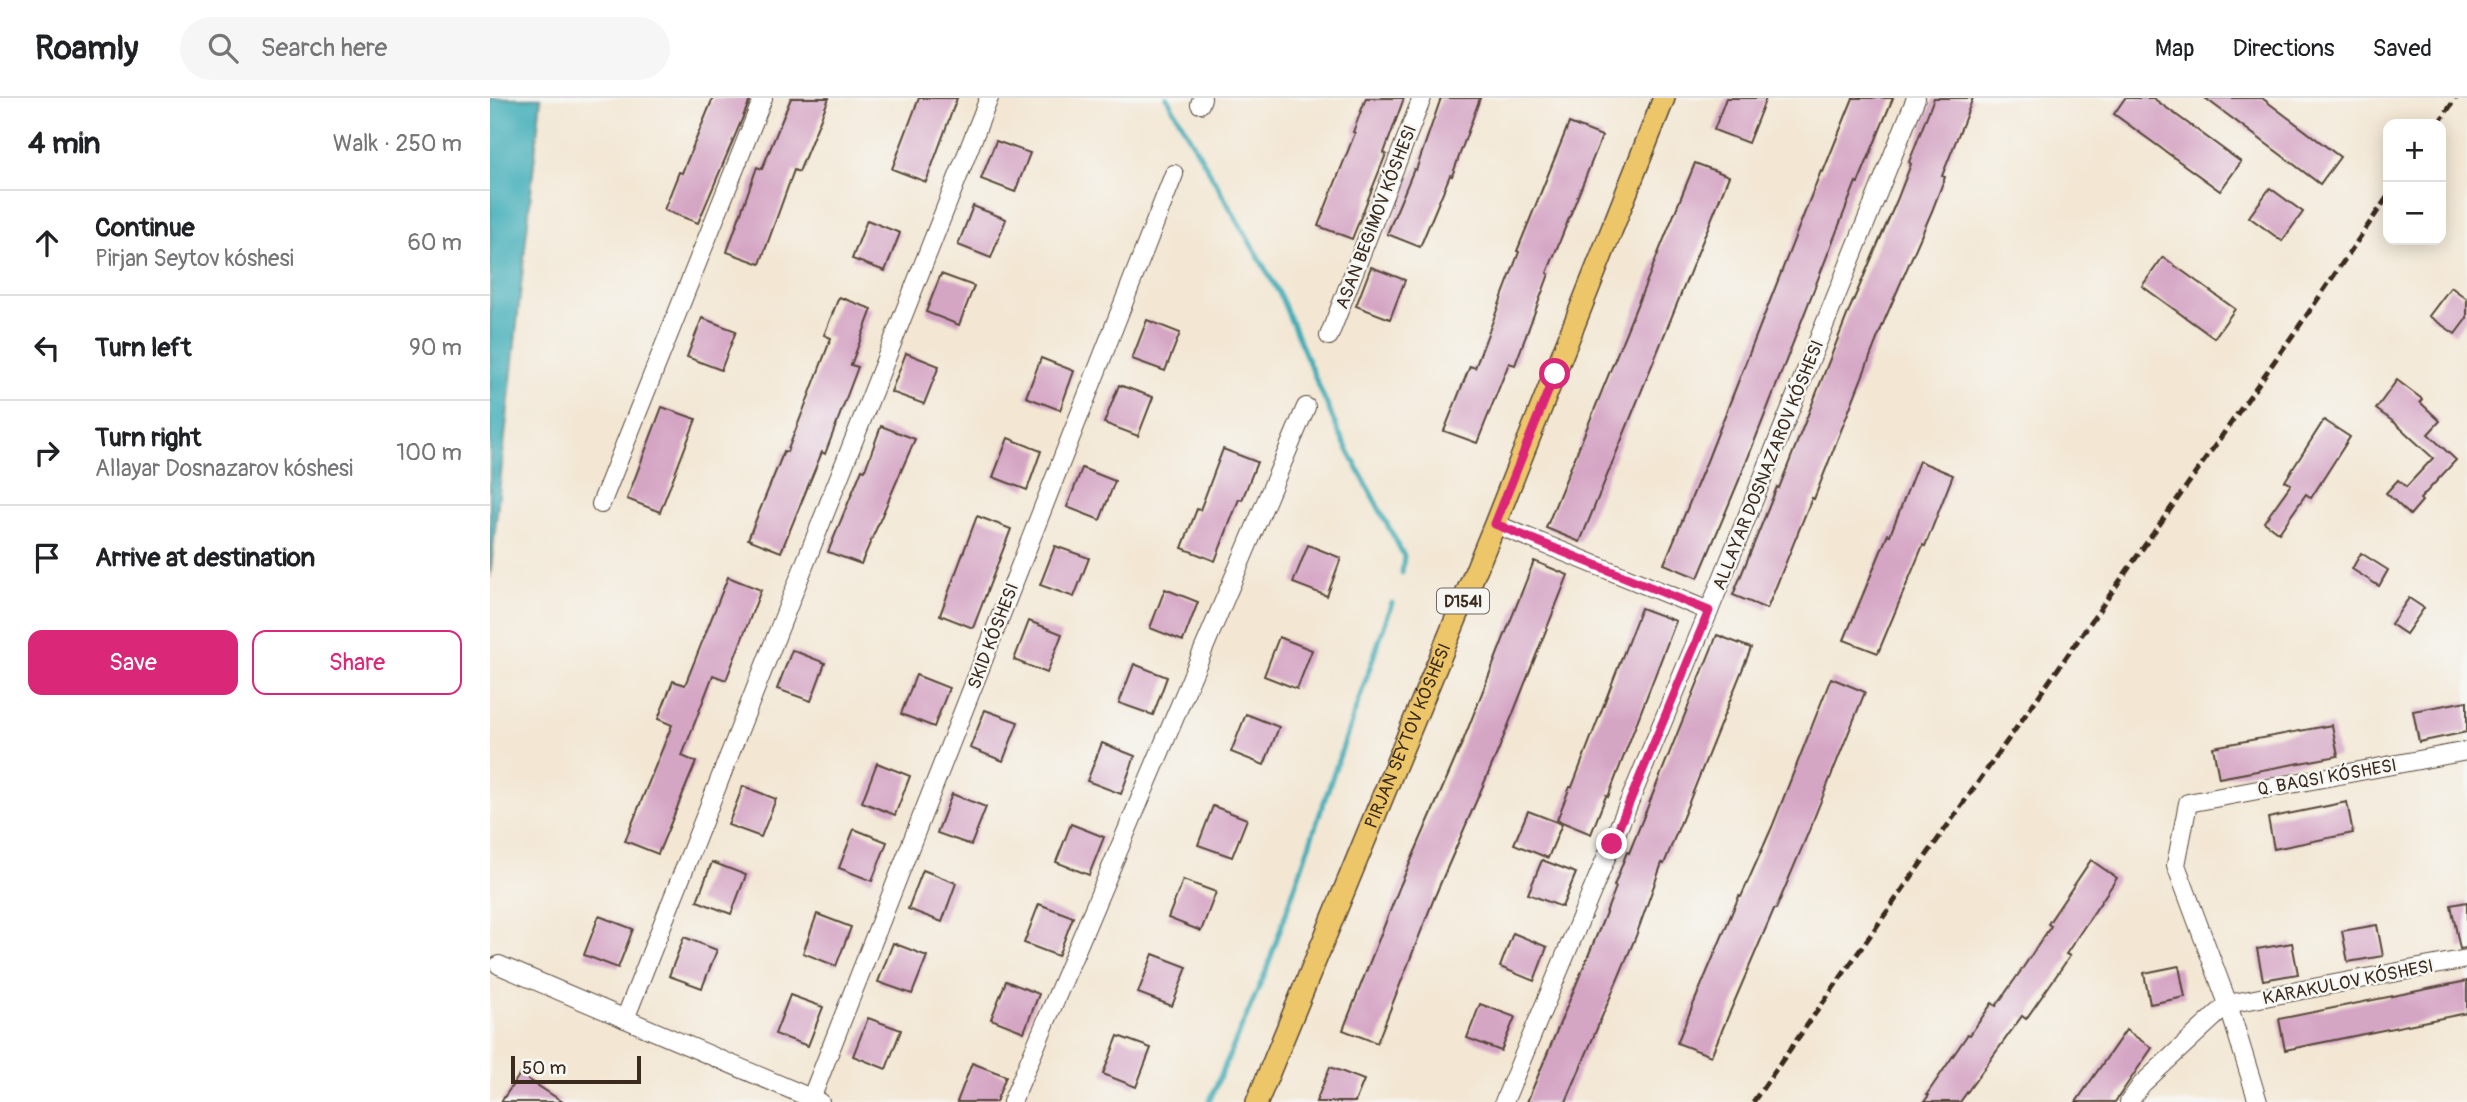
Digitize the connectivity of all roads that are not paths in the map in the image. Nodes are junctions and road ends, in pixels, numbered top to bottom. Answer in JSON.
{"nodes":[{"id":1,"x":763,"y":98,"type":"edge"},
{"id":2,"x":989,"y":98,"type":"edge"},
{"id":3,"x":1422,"y":98,"type":"edge"},
{"id":4,"x":1664,"y":98,"type":"edge"},
{"id":5,"x":1916,"y":98,"type":"edge"},
{"id":6,"x":1174,"y":174,"type":"dead end"},
{"id":7,"x":1329,"y":336,"type":"dead end"},
{"id":8,"x":1306,"y":407,"type":"dead end"},
{"id":9,"x":601,"y":504,"type":"dead end"},
{"id":10,"x":1495,"y":524,"type":"junction"},
{"id":11,"x":1709,"y":611,"type":"junction"},
{"id":12,"x":2467,"y":751,"type":"edge"},
{"id":13,"x":2467,"y":959,"type":"edge"},
{"id":14,"x":499,"y":965,"type":"dead end"},
{"id":15,"x":2228,"y":1004,"type":"junction"},
{"id":16,"x":625,"y":1019,"type":"junction"},
{"id":17,"x":816,"y":1100,"type":"edge"},
{"id":18,"x":1012,"y":1102,"type":"edge"},
{"id":19,"x":1257,"y":1102,"type":"edge"},
{"id":20,"x":1504,"y":1102,"type":"edge"},
{"id":21,"x":2129,"y":1102,"type":"edge"},
{"id":22,"x":2258,"y":1102,"type":"edge"}],
"edges":[{"from":1,"to":9,"type":"street"},
{"from":2,"to":16,"type":"street"},
{"from":3,"to":7,"type":"street","name":"ASAN BEGIMOV KÓSHESI"},
{"from":4,"to":10,"type":"main road","name":"PIRJAN SEYTOV KÓSHESI","number":"D154l"},
{"from":5,"to":11,"type":"street","name":"ALLAYAR DOSNAZAROV KÓSHESI"},
{"from":6,"to":17,"type":"street","name":"SKID KÓSHESI"},
{"from":8,"to":18,"type":"street"},
{"from":10,"to":11,"type":"street"},
{"from":10,"to":19,"type":"main road","name":"PIRJAN SEYTOV KÓSHESI","number":"D154l"},
{"from":11,"to":20,"type":"street","name":"ALLAYAR DOSNAZAROV KÓSHESI"},
{"from":12,"to":15,"type":"street"},
{"from":13,"to":15,"type":"street","name":"KARAKULOV KÓSHESI"},
{"from":14,"to":16,"type":"street","name":"SKID KÓSHESI"},
{"from":15,"to":21,"type":"street"},
{"from":15,"to":22,"type":"street"},
{"from":16,"to":17,"type":"street","name":"SKID KÓSHESI"}]}
